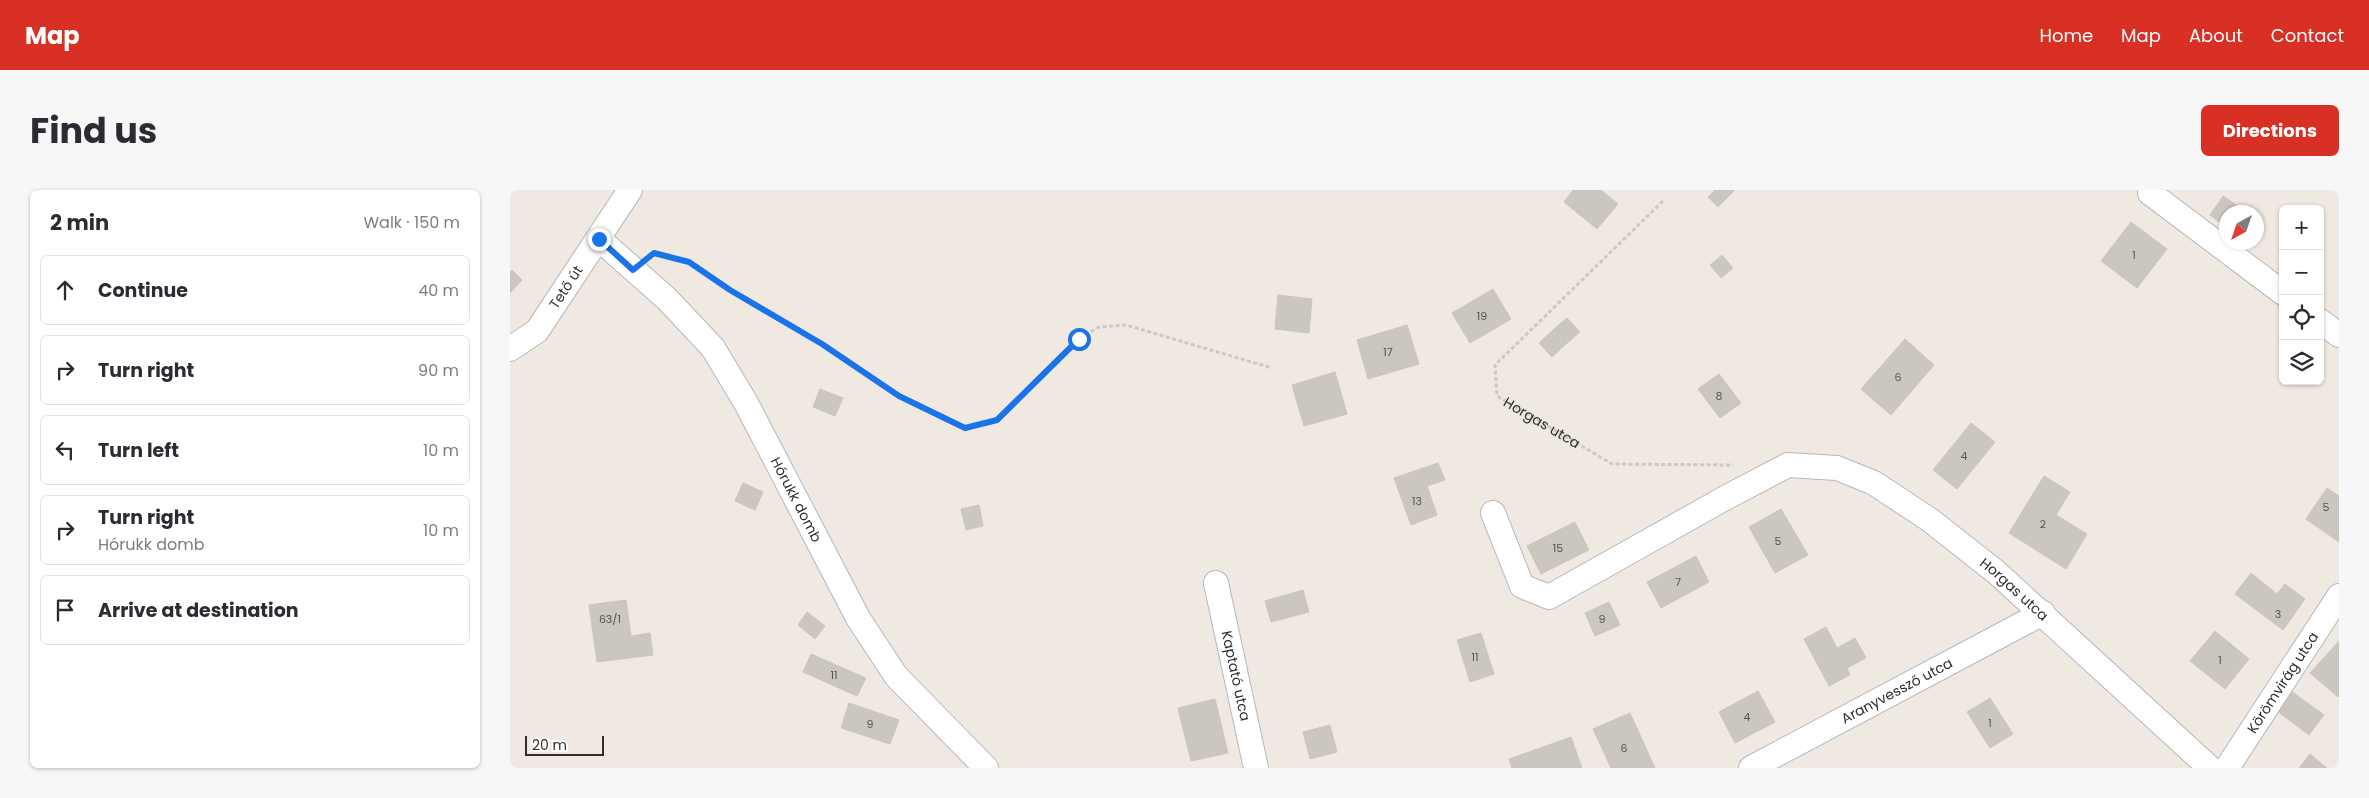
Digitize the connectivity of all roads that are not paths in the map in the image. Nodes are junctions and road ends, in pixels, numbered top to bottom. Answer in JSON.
{"nodes":[{"id":1,"x":630,"y":190,"type":"edge"},
{"id":2,"x":2150,"y":193,"type":"dead end"},
{"id":3,"x":599,"y":239,"type":"junction"},
{"id":4,"x":2279,"y":290,"type":"edge"},
{"id":5,"x":2324,"y":324,"type":"edge"},
{"id":6,"x":2339,"y":335,"type":"edge"},
{"id":7,"x":510,"y":349,"type":"edge"},
{"id":8,"x":1493,"y":513,"type":"dead end"},
{"id":9,"x":1216,"y":584,"type":"dead end"},
{"id":10,"x":2339,"y":596,"type":"edge"},
{"id":11,"x":2043,"y":613,"type":"junction"},
{"id":12,"x":986,"y":768,"type":"edge"},
{"id":13,"x":1256,"y":768,"type":"edge"},
{"id":14,"x":1751,"y":768,"type":"edge"},
{"id":15,"x":2210,"y":768,"type":"edge"},
{"id":16,"x":2227,"y":768,"type":"edge"}],
"edges":[{"from":1,"to":3,"type":"street","name":"Tető út"},
{"from":2,"to":4,"type":"street"},
{"from":3,"to":7,"type":"street","name":"Tető út"},
{"from":3,"to":12,"type":"street","name":"Hórukk domb"},
{"from":5,"to":6,"type":"street"},
{"from":8,"to":11,"type":"street","name":"Horgas utca"},
{"from":9,"to":13,"type":"street","name":"Kaptató utca"},
{"from":10,"to":16,"type":"street","name":"Körömvirág utca"},
{"from":11,"to":14,"type":"street","name":"Aranyvessző utca"},
{"from":11,"to":15,"type":"street","name":"Horgas utca"}]}
